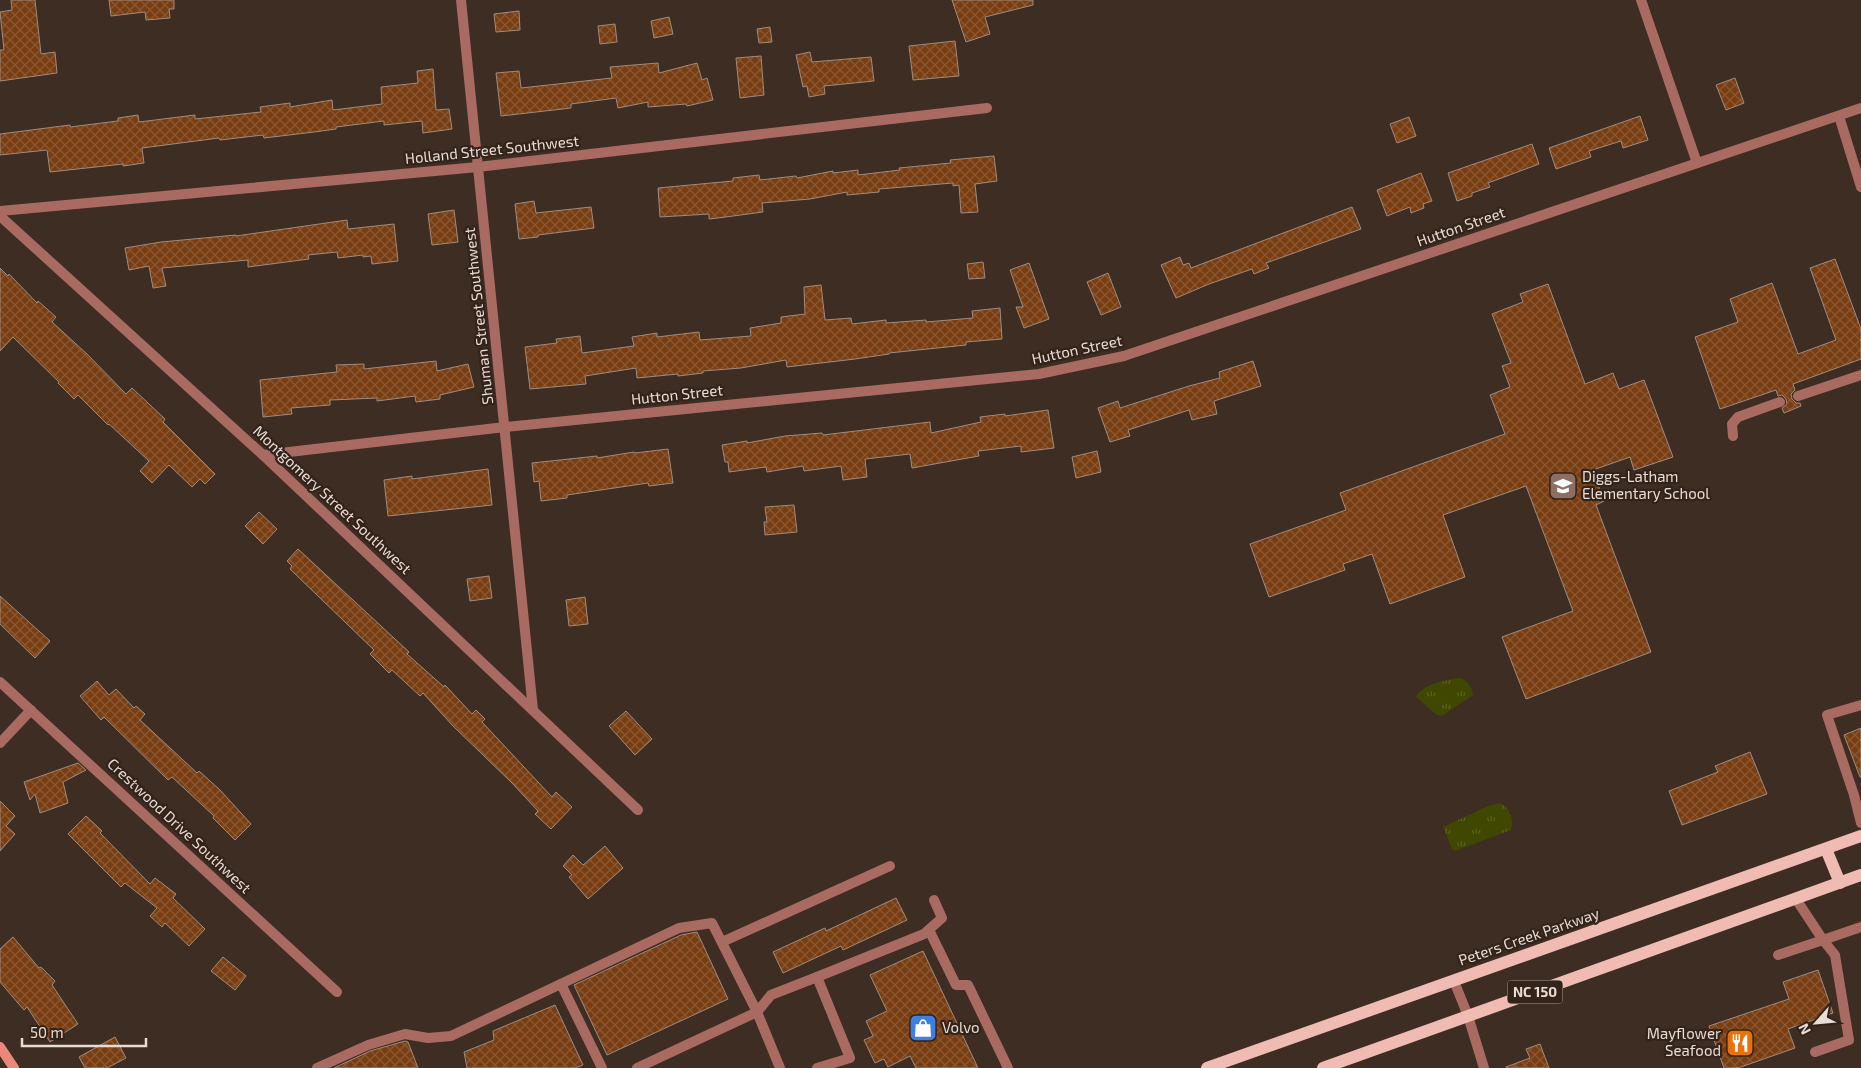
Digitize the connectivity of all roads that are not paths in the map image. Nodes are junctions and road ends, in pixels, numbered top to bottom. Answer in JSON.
{"nodes":[{"id":1,"x":461,"y":0,"type":"edge"},
{"id":2,"x":1641,"y":0,"type":"edge"},
{"id":3,"x":987,"y":108,"type":"dead end"},
{"id":4,"x":1861,"y":108,"type":"edge"},
{"id":5,"x":1839,"y":116,"type":"junction"},
{"id":6,"x":1697,"y":163,"type":"junction"},
{"id":7,"x":478,"y":167,"type":"junction"},
{"id":8,"x":1861,"y":187,"type":"edge"},
{"id":9,"x":0,"y":211,"type":"edge"},
{"id":10,"x":0,"y":216,"type":"edge"},
{"id":11,"x":1861,"y":375,"type":"edge"},
{"id":12,"x":1798,"y":396,"type":"dead end"},
{"id":13,"x":1780,"y":402,"type":"dead end"},
{"id":14,"x":505,"y":427,"type":"junction"},
{"id":15,"x":1733,"y":436,"type":"dead end"},
{"id":16,"x":263,"y":455,"type":"junction"},
{"id":17,"x":0,"y":682,"type":"edge"},
{"id":18,"x":1861,"y":705,"type":"edge"},
{"id":19,"x":31,"y":710,"type":"junction"},
{"id":20,"x":533,"y":710,"type":"junction"},
{"id":21,"x":0,"y":743,"type":"edge"},
{"id":22,"x":638,"y":810,"type":"dead end"},
{"id":23,"x":1861,"y":822,"type":"edge"},
{"id":24,"x":1861,"y":836,"type":"edge"},
{"id":25,"x":1826,"y":849,"type":"junction"},
{"id":26,"x":890,"y":866,"type":"dead end"},
{"id":27,"x":1861,"y":875,"type":"edge"},
{"id":28,"x":1840,"y":883,"type":"junction"},
{"id":29,"x":1796,"y":898,"type":"junction"},
{"id":30,"x":934,"y":900,"type":"dead end"},
{"id":31,"x":1861,"y":927,"type":"edge"},
{"id":32,"x":929,"y":930,"type":"junction"},
{"id":33,"x":1823,"y":940,"type":"junction"},
{"id":34,"x":722,"y":942,"type":"junction"},
{"id":35,"x":1778,"y":956,"type":"dead end"},
{"id":36,"x":817,"y":977,"type":"junction"},
{"id":37,"x":1454,"y":981,"type":"junction"},
{"id":38,"x":560,"y":984,"type":"junction"},
{"id":39,"x":337,"y":992,"type":"dead end"},
{"id":40,"x":756,"y":1012,"type":"junction"},
{"id":41,"x":1468,"y":1016,"type":"junction"},
{"id":42,"x":0,"y":1048,"type":"edge"},
{"id":43,"x":1815,"y":1052,"type":"dead end"},
{"id":44,"x":14,"y":1068,"type":"edge"},
{"id":45,"x":318,"y":1068,"type":"edge"},
{"id":46,"x":602,"y":1068,"type":"edge"},
{"id":47,"x":637,"y":1068,"type":"edge"},
{"id":48,"x":780,"y":1068,"type":"edge"},
{"id":49,"x":817,"y":1068,"type":"edge"},
{"id":50,"x":1008,"y":1068,"type":"edge"},
{"id":51,"x":1207,"y":1068,"type":"edge"},
{"id":52,"x":1323,"y":1068,"type":"edge"},
{"id":53,"x":1484,"y":1068,"type":"edge"}],
"edges":[{"from":1,"to":7,"type":"street","name":"Shuman Street Southwest"},
{"from":2,"to":6,"type":"street"},
{"from":3,"to":7,"type":"street","name":"Holland Street Southwest"},
{"from":4,"to":5,"type":"street","name":"Hutton Street"},
{"from":5,"to":6,"type":"street","name":"Hutton Street"},
{"from":5,"to":8,"type":"street"},
{"from":6,"to":14,"type":"street","name":"Hutton Street"},
{"from":7,"to":9,"type":"street","name":"Holland Street Southwest"},
{"from":7,"to":14,"type":"street","name":"Shuman Street Southwest"},
{"from":10,"to":16,"type":"street","name":"Montgomery Street Southwest"},
{"from":11,"to":12,"type":"street"},
{"from":13,"to":15,"type":"street"},
{"from":14,"to":16,"type":"street","name":"Hutton Street"},
{"from":14,"to":20,"type":"street","name":"Shuman Street Southwest"},
{"from":16,"to":20,"type":"street","name":"Montgomery Street Southwest"},
{"from":17,"to":19,"type":"street","name":"Crestwood Drive Southwest"},
{"from":18,"to":23,"type":"street"},
{"from":19,"to":21,"type":"street"},
{"from":19,"to":39,"type":"street","name":"Crestwood Drive Southwest"},
{"from":20,"to":22,"type":"street","name":"Montgomery Street Southwest"},
{"from":24,"to":25,"type":"main road","name":"Peters Creek Parkway","number":"NC 150"},
{"from":25,"to":28,"type":"main road"},
{"from":25,"to":37,"type":"main road","name":"Peters Creek Parkway","number":"NC 150"},
{"from":26,"to":34,"type":"street"},
{"from":27,"to":28,"type":"main road","number":"NC 150"},
{"from":28,"to":29,"type":"main road","number":"NC 150"},
{"from":29,"to":33,"type":"street"},
{"from":29,"to":41,"type":"main road","number":"NC 150"},
{"from":30,"to":32,"type":"street"},
{"from":31,"to":33,"type":"street"},
{"from":32,"to":36,"type":"street"},
{"from":32,"to":50,"type":"street"},
{"from":33,"to":35,"type":"street"},
{"from":33,"to":43,"type":"street"},
{"from":34,"to":38,"type":"street"},
{"from":34,"to":40,"type":"street"},
{"from":36,"to":40,"type":"street"},
{"from":36,"to":49,"type":"street"},
{"from":37,"to":41,"type":"street"},
{"from":37,"to":51,"type":"main road","name":"Peters Creek Parkway","number":"NC 150"},
{"from":38,"to":45,"type":"street"},
{"from":38,"to":46,"type":"street"},
{"from":40,"to":47,"type":"street"},
{"from":40,"to":48,"type":"street"},
{"from":41,"to":52,"type":"main road","number":"NC 150"},
{"from":41,"to":53,"type":"street"},
{"from":42,"to":44,"type":"street"}]}
